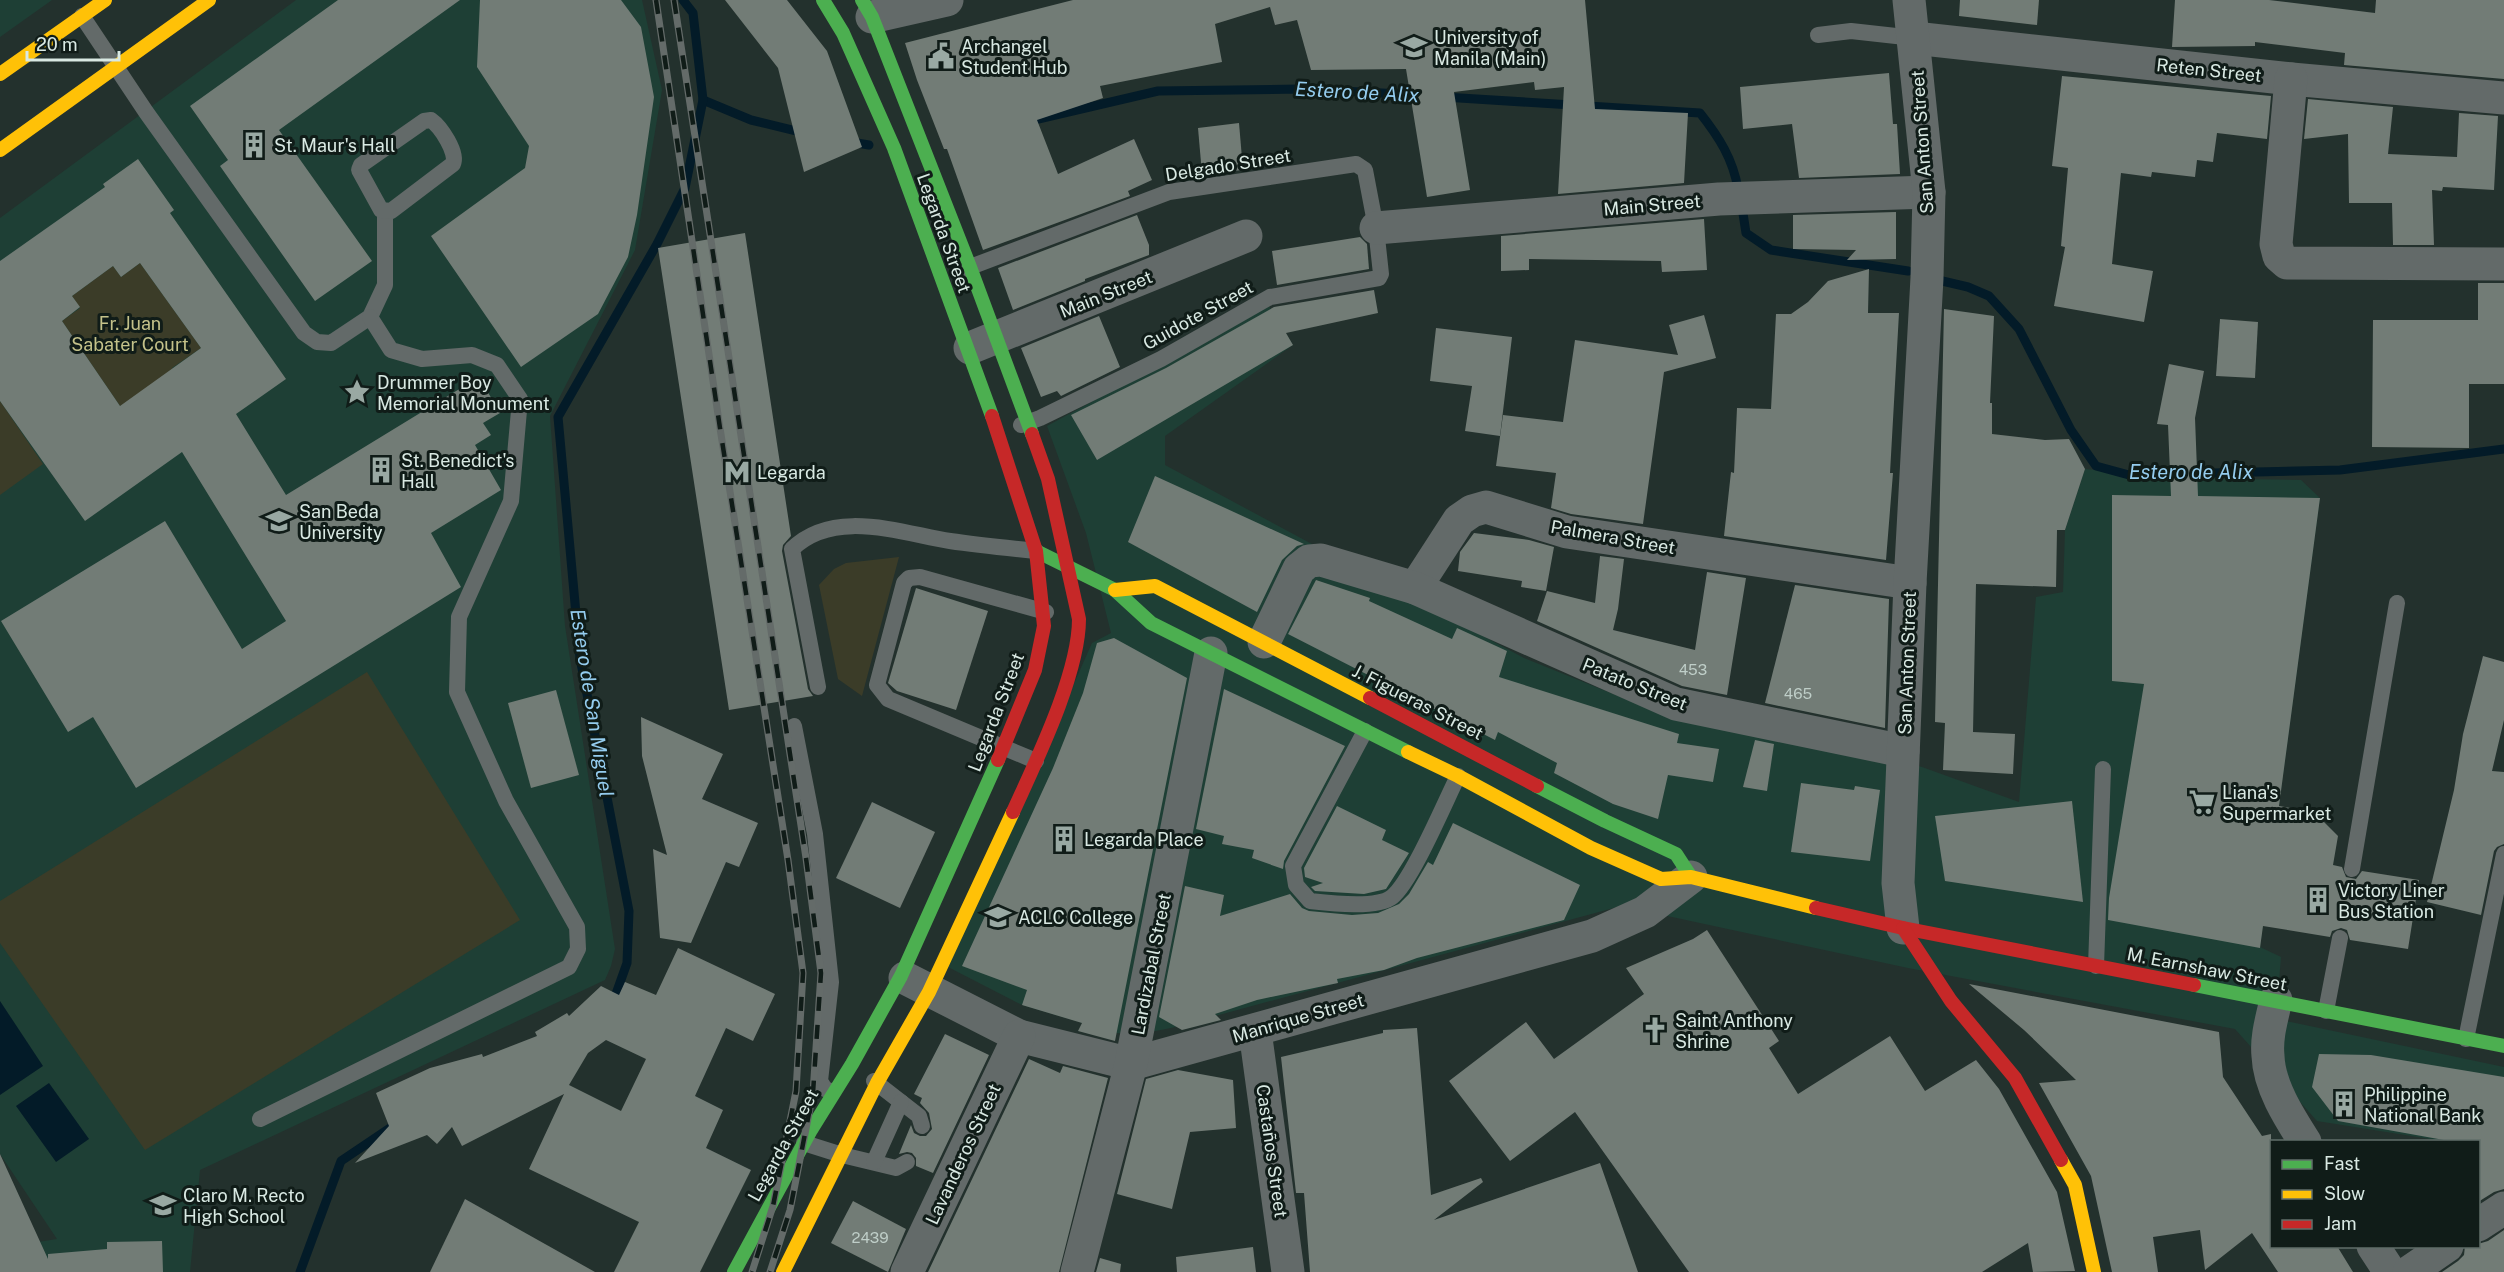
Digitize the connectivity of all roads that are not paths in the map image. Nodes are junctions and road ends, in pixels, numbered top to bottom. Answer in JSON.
{"nodes":[{"id":1,"x":105,"y":0,"type":"edge"},
{"id":2,"x":209,"y":0,"type":"edge"},
{"id":3,"x":823,"y":0,"type":"edge"},
{"id":4,"x":946,"y":0,"type":"edge"},
{"id":5,"x":1909,"y":0,"type":"edge"},
{"id":6,"x":867,"y":8,"type":"edge"},
{"id":7,"x":82,"y":16,"type":"junction"},
{"id":8,"x":1818,"y":35,"type":"dead end"},
{"id":9,"x":1914,"y":38,"type":"junction"},
{"id":10,"x":116,"y":66,"type":"junction"},
{"id":11,"x":0,"y":74,"type":"edge"},
{"id":12,"x":2291,"y":79,"type":"junction"},
{"id":13,"x":2504,"y":98,"type":"edge"},
{"id":14,"x":0,"y":150,"type":"edge"},
{"id":15,"x":1929,"y":192,"type":"junction"},
{"id":16,"x":385,"y":211,"type":"junction"},
{"id":17,"x":1376,"y":228,"type":"junction"},
{"id":18,"x":1246,"y":236,"type":"dead end"},
{"id":19,"x":2504,"y":264,"type":"edge"},
{"id":20,"x":970,"y":267,"type":"junction"},
{"id":21,"x":943,"y":278,"type":"junction"},
{"id":22,"x":370,"y":317,"type":"junction"},
{"id":23,"x":996,"y":338,"type":"junction"},
{"id":24,"x":966,"y":350,"type":"junction"},
{"id":25,"x":1026,"y":423,"type":"junction"},
{"id":26,"x":999,"y":436,"type":"junction"},
{"id":27,"x":1036,"y":551,"type":"junction"},
{"id":28,"x":1068,"y":566,"type":"junction"},
{"id":29,"x":1910,"y":583,"type":"junction"},
{"id":30,"x":1415,"y":588,"type":"junction"},
{"id":31,"x":1115,"y":590,"type":"junction"},
{"id":32,"x":2397,"y":603,"type":"dead end"},
{"id":33,"x":1043,"y":611,"type":"junction"},
{"id":34,"x":1079,"y":619,"type":"junction"},
{"id":35,"x":1264,"y":642,"type":"junction"},
{"id":36,"x":1211,"y":653,"type":"junction"},
{"id":37,"x":818,"y":687,"type":"dead end"},
{"id":38,"x":1371,"y":717,"type":"junction"},
{"id":39,"x":794,"y":726,"type":"dead end"},
{"id":40,"x":1004,"y":747,"type":"junction"},
{"id":41,"x":1903,"y":751,"type":"junction"},
{"id":42,"x":1036,"y":761,"type":"junction"},
{"id":43,"x":2103,"y":769,"type":"dead end"},
{"id":44,"x":1458,"y":776,"type":"junction"},
{"id":45,"x":2504,"y":854,"type":"edge"},
{"id":46,"x":2352,"y":869,"type":"dead end"},
{"id":47,"x":1691,"y":877,"type":"junction"},
{"id":48,"x":1903,"y":928,"type":"junction"},
{"id":49,"x":2340,"y":938,"type":"dead end"},
{"id":50,"x":2096,"y":966,"type":"junction"},
{"id":51,"x":901,"y":976,"type":"junction"},
{"id":52,"x":929,"y":992,"type":"junction"},
{"id":53,"x":2276,"y":1000,"type":"junction"},
{"id":54,"x":2326,"y":1011,"type":"junction"},
{"id":55,"x":1255,"y":1031,"type":"junction"},
{"id":56,"x":1019,"y":1036,"type":"junction"},
{"id":57,"x":2466,"y":1039,"type":"junction"},
{"id":58,"x":2504,"y":1046,"type":"edge"},
{"id":59,"x":852,"y":1064,"type":"junction"},
{"id":60,"x":1131,"y":1064,"type":"junction"},
{"id":61,"x":877,"y":1083,"type":"junction"},
{"id":62,"x":833,"y":1092,"type":"junction"},
{"id":63,"x":901,"y":1102,"type":"junction"},
{"id":64,"x":260,"y":1119,"type":"dead end"},
{"id":65,"x":922,"y":1126,"type":"dead end"},
{"id":66,"x":2304,"y":1140,"type":"edge"},
{"id":67,"x":804,"y":1143,"type":"junction"},
{"id":68,"x":842,"y":1155,"type":"junction"},
{"id":69,"x":874,"y":1162,"type":"junction"},
{"id":70,"x":907,"y":1162,"type":"dead end"},
{"id":71,"x":2504,"y":1208,"type":"edge"},
{"id":72,"x":2480,"y":1224,"type":"edge"},
{"id":73,"x":2374,"y":1248,"type":"edge"},
{"id":74,"x":2444,"y":1248,"type":"edge"},
{"id":75,"x":791,"y":1270,"type":"edge"},
{"id":76,"x":734,"y":1272,"type":"edge"},
{"id":77,"x":907,"y":1272,"type":"edge"},
{"id":78,"x":1077,"y":1272,"type":"edge"},
{"id":79,"x":1288,"y":1272,"type":"edge"},
{"id":80,"x":2094,"y":1272,"type":"edge"},
{"id":81,"x":2390,"y":1272,"type":"edge"},
{"id":82,"x":2409,"y":1272,"type":"edge"}],
"edges":[{"from":1,"to":7,"type":"street"},
{"from":2,"to":10,"type":"street"},
{"from":3,"to":21,"type":"street","name":"Legarda Street"},
{"from":4,"to":6,"type":"street"},
{"from":5,"to":9,"type":"street","name":"San Anton Street"},
{"from":6,"to":20,"type":"street","name":"Legarda Street"},
{"from":7,"to":10,"type":"lane"},
{"from":7,"to":11,"type":"street"},
{"from":8,"to":9,"type":"lane"},
{"from":9,"to":12,"type":"street","name":"Reten Street"},
{"from":9,"to":15,"type":"street","name":"San Anton Street"},
{"from":10,"to":14,"type":"street"},
{"from":10,"to":22,"type":"lane"},
{"from":12,"to":13,"type":"street","name":"Reten Street"},
{"from":12,"to":19,"type":"street"},
{"from":15,"to":17,"type":"street","name":"Main Street"},
{"from":15,"to":29,"type":"street","name":"San Anton Street"},
{"from":16,"to":16,"type":"lane"},
{"from":16,"to":22,"type":"lane"},
{"from":17,"to":20,"type":"lane","name":"Delgado Street"},
{"from":17,"to":25,"type":"lane","name":"Guidote Street"},
{"from":18,"to":23,"type":"street","name":"Main Street"},
{"from":20,"to":21,"type":"lane","name":"Delgado Street"},
{"from":20,"to":23,"type":"street","name":"Legarda Street"},
{"from":21,"to":24,"type":"street","name":"Legarda Street"},
{"from":22,"to":64,"type":"lane"},
{"from":23,"to":24,"type":"street","name":"Main Street"},
{"from":23,"to":25,"type":"street","name":"Legarda Street"},
{"from":24,"to":26,"type":"street","name":"Legarda Street"},
{"from":25,"to":26,"type":"lane","name":"Guidote Street"},
{"from":25,"to":28,"type":"street","name":"Legarda Street"},
{"from":26,"to":27,"type":"street","name":"Legarda Street"},
{"from":27,"to":28,"type":"street","name":"J. Figueras Street"},
{"from":27,"to":33,"type":"street","name":"Legarda Street"},
{"from":27,"to":37,"type":"lane"},
{"from":28,"to":31,"type":"street","name":"J. Figueras Street"},
{"from":28,"to":34,"type":"street","name":"Legarda Street"},
{"from":29,"to":30,"type":"street","name":"Palmera Street"},
{"from":29,"to":41,"type":"street","name":"San Anton Street"},
{"from":30,"to":35,"type":"street"},
{"from":30,"to":41,"type":"street","name":"Patato Street"},
{"from":31,"to":35,"type":"street","name":"J. Figueras Street"},
{"from":31,"to":36,"type":"street","name":"J. Figueras Street"},
{"from":32,"to":46,"type":"lane"},
{"from":33,"to":34,"type":"lane"},
{"from":33,"to":40,"type":"street","name":"Legarda Street"},
{"from":33,"to":40,"type":"lane"},
{"from":34,"to":42,"type":"street","name":"Legarda Street"},
{"from":35,"to":38,"type":"street","name":"J. Figueras Street"},
{"from":36,"to":38,"type":"street","name":"J. Figueras Street"},
{"from":36,"to":60,"type":"street","name":"Lardizabal Street"},
{"from":38,"to":44,"type":"street","name":"J. Figueras Street"},
{"from":38,"to":44,"type":"lane"},
{"from":38,"to":47,"type":"street","name":"J. Figueras Street"},
{"from":39,"to":62,"type":"lane"},
{"from":40,"to":42,"type":"lane"},
{"from":40,"to":51,"type":"street","name":"Legarda Street"},
{"from":41,"to":48,"type":"street","name":"San Anton Street"},
{"from":42,"to":52,"type":"street","name":"Legarda Street"},
{"from":43,"to":50,"type":"lane"},
{"from":44,"to":47,"type":"street","name":"J. Figueras Street"},
{"from":45,"to":57,"type":"lane"},
{"from":47,"to":48,"type":"street","name":"J. Figueras Street"},
{"from":47,"to":55,"type":"street","name":"Manrique Street"},
{"from":48,"to":50,"type":"street","name":"M. Earnshaw Street"},
{"from":48,"to":80,"type":"street","name":"San Anton Street"},
{"from":49,"to":54,"type":"lane"},
{"from":50,"to":53,"type":"street","name":"M. Earnshaw Street"},
{"from":51,"to":52,"type":"street","name":"Manrique Street"},
{"from":51,"to":59,"type":"street","name":"Legarda Street"},
{"from":52,"to":56,"type":"street","name":"Manrique Street"},
{"from":52,"to":61,"type":"street","name":"Legarda Street"},
{"from":53,"to":54,"type":"street","name":"M. Earnshaw Street"},
{"from":53,"to":66,"type":"street"},
{"from":54,"to":57,"type":"street","name":"M. Earnshaw Street"},
{"from":55,"to":60,"type":"street","name":"Manrique Street"},
{"from":55,"to":79,"type":"street","name":"Castaños Street"},
{"from":56,"to":60,"type":"street","name":"Manrique Street"},
{"from":56,"to":77,"type":"street","name":"Lavanderos Street"},
{"from":57,"to":58,"type":"street","name":"M. Earnshaw Street"},
{"from":59,"to":61,"type":"lane"},
{"from":59,"to":62,"type":"street","name":"Legarda Street"},
{"from":60,"to":78,"type":"street","name":"Lardizabal Street"},
{"from":61,"to":63,"type":"lane"},
{"from":61,"to":68,"type":"street","name":"Legarda Street"},
{"from":62,"to":67,"type":"street","name":"Legarda Street"},
{"from":63,"to":65,"type":"lane"},
{"from":63,"to":69,"type":"lane"},
{"from":67,"to":68,"type":"lane"},
{"from":67,"to":76,"type":"street","name":"Legarda Street"},
{"from":68,"to":69,"type":"lane"},
{"from":68,"to":75,"type":"street","name":"Legarda Street"},
{"from":69,"to":70,"type":"lane"},
{"from":71,"to":72,"type":"street"},
{"from":73,"to":81,"type":"street"},
{"from":74,"to":82,"type":"street"}]}
